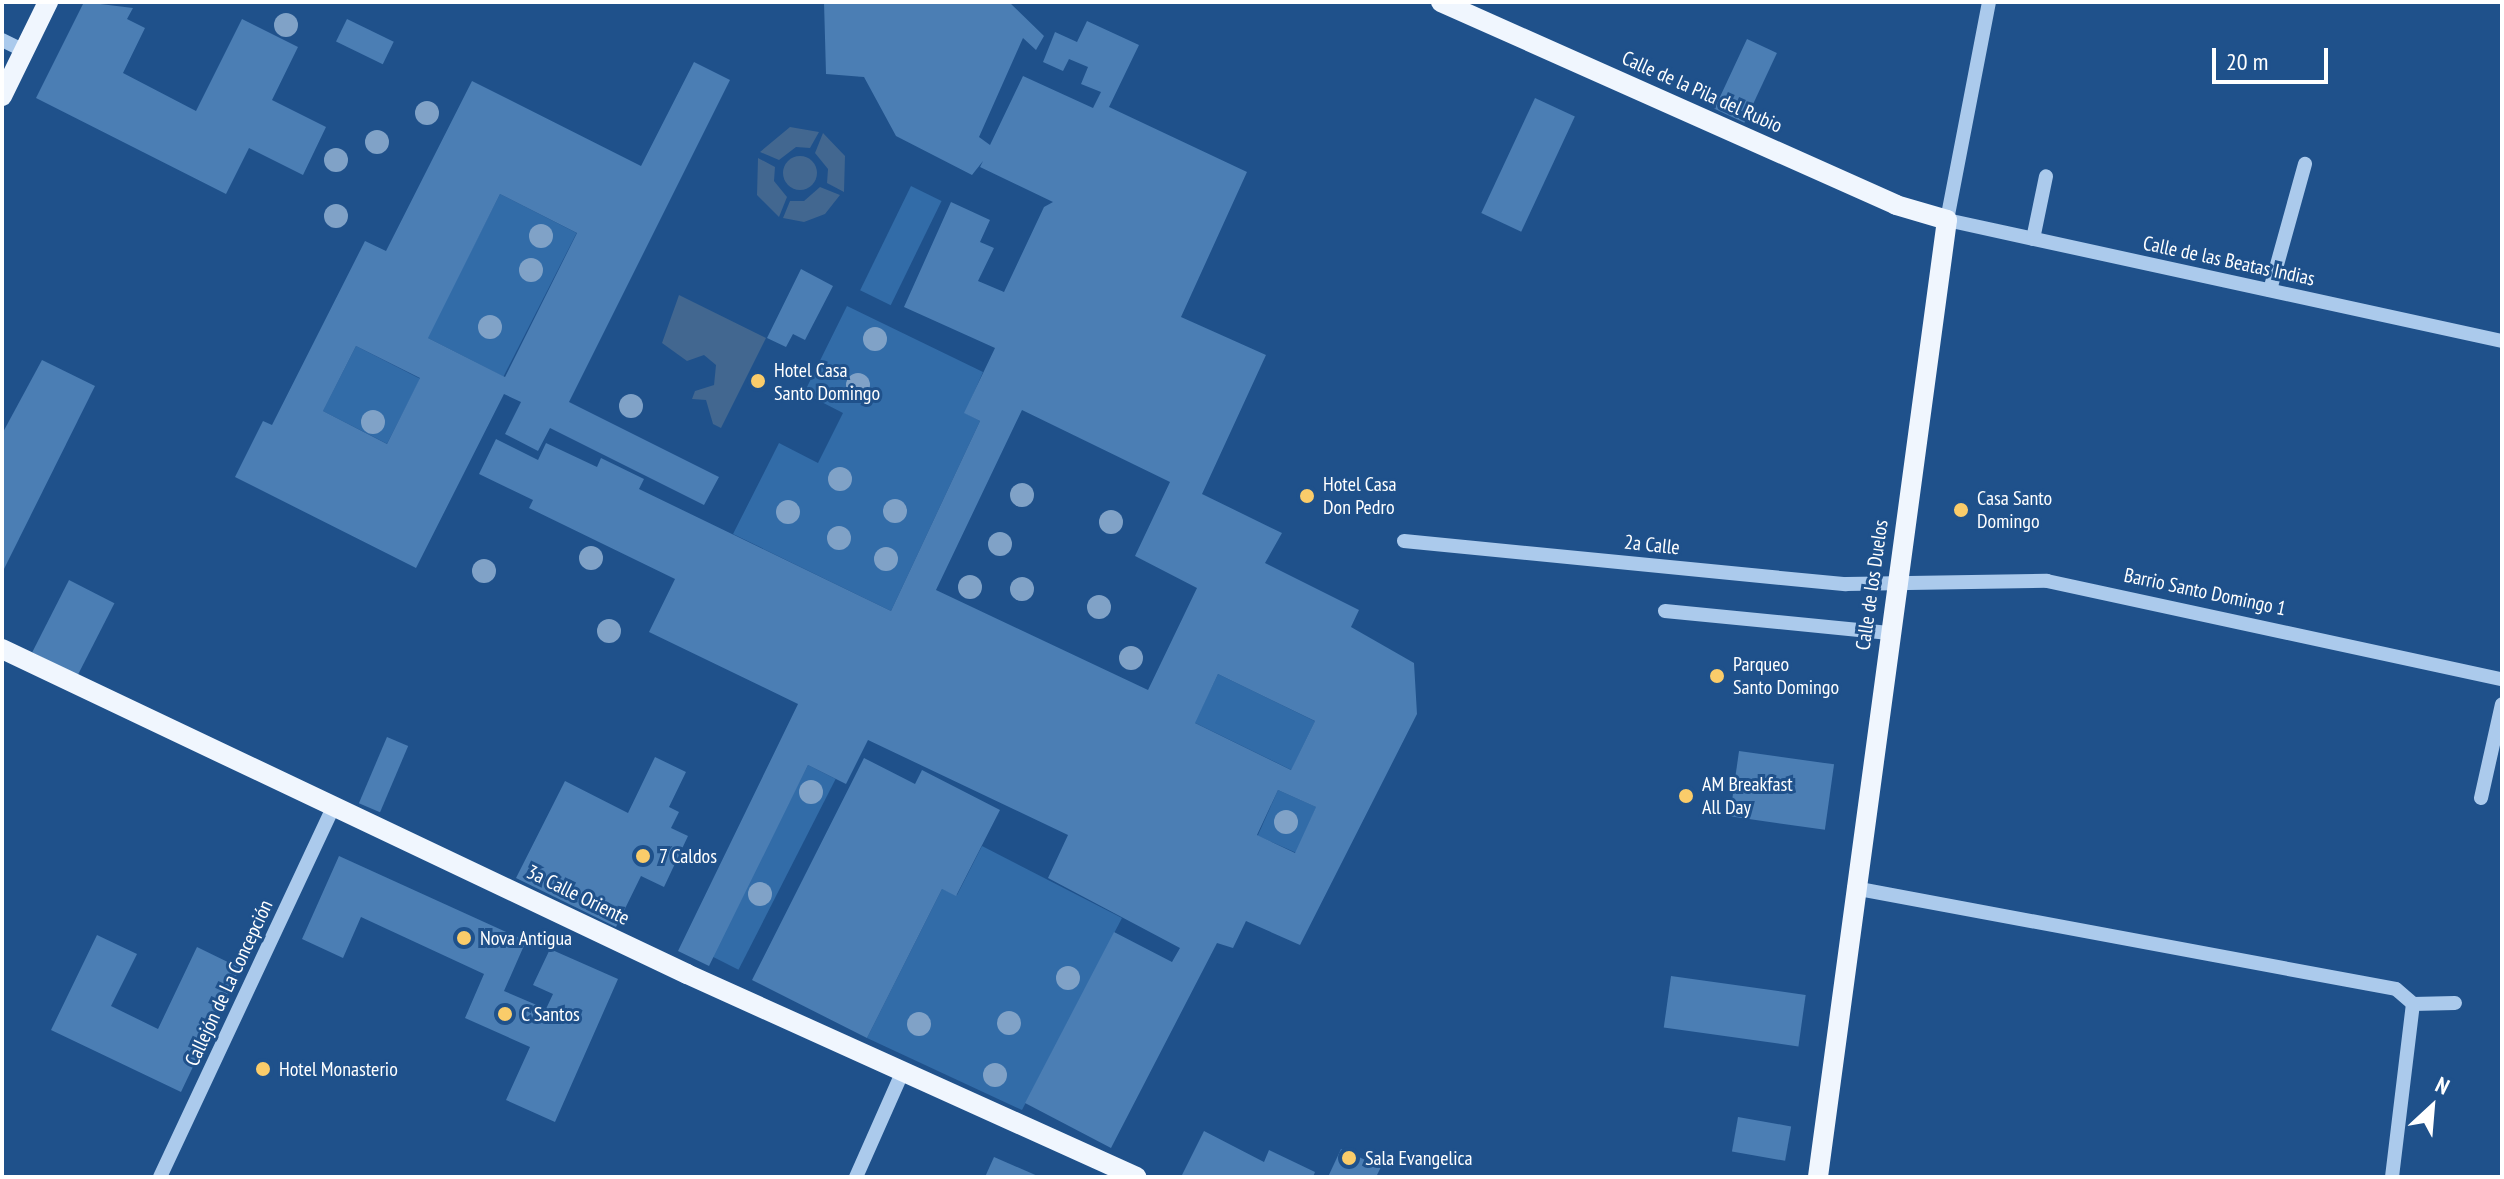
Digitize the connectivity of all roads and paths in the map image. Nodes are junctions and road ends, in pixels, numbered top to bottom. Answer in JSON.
{"nodes":[{"id":1,"x":48,"y":2,"type":"edge"},
{"id":2,"x":1441,"y":2,"type":"edge"},
{"id":3,"x":1989,"y":2,"type":"edge"},
{"id":4,"x":2,"y":40,"type":"edge"},
{"id":5,"x":25,"y":51,"type":"junction"},
{"id":6,"x":2,"y":96,"type":"edge"},
{"id":7,"x":2305,"y":164,"type":"dead end"},
{"id":8,"x":2046,"y":176,"type":"dead end"},
{"id":9,"x":1947,"y":220,"type":"junction"},
{"id":10,"x":2033,"y":239,"type":"junction"},
{"id":11,"x":2270,"y":290,"type":"junction"},
{"id":12,"x":2502,"y":341,"type":"edge"},
{"id":13,"x":1404,"y":541,"type":"dead end"},
{"id":14,"x":1896,"y":586,"type":"junction"},
{"id":15,"x":1665,"y":611,"type":"dead end"},
{"id":16,"x":1889,"y":633,"type":"junction"},
{"id":17,"x":2,"y":649,"type":"edge"},
{"id":18,"x":2502,"y":679,"type":"edge"},
{"id":19,"x":2502,"y":704,"type":"edge"},
{"id":20,"x":2481,"y":798,"type":"dead end"},
{"id":21,"x":334,"y":805,"type":"junction"},
{"id":22,"x":1854,"y":888,"type":"junction"},
{"id":23,"x":2455,"y":1003,"type":"dead end"},
{"id":24,"x":2413,"y":1004,"type":"junction"},
{"id":25,"x":903,"y":1071,"type":"junction"},
{"id":26,"x":160,"y":1177,"type":"edge"},
{"id":27,"x":856,"y":1177,"type":"edge"},
{"id":28,"x":1136,"y":1177,"type":"edge"},
{"id":29,"x":1818,"y":1177,"type":"edge"},
{"id":30,"x":2392,"y":1177,"type":"edge"}],
"edges":[{"from":1,"to":5,"type":"main road"},
{"from":2,"to":9,"type":"main road","name":"Calle de la Pila del Rubio"},
{"from":3,"to":9,"type":"street","name":"Calle de los Duelos"},
{"from":4,"to":5,"type":"street"},
{"from":5,"to":6,"type":"main road"},
{"from":7,"to":11,"type":"street"},
{"from":8,"to":10,"type":"street"},
{"from":9,"to":10,"type":"street","name":"Calle de las Beatas Indias"},
{"from":9,"to":14,"type":"main road","name":"Calle de los Duelos"},
{"from":10,"to":11,"type":"street","name":"Calle de las Beatas Indias"},
{"from":11,"to":12,"type":"street","name":"Calle de las Beatas Indias"},
{"from":13,"to":14,"type":"street","name":"2a Calle"},
{"from":14,"to":16,"type":"main road","name":"Calle de los Duelos"},
{"from":14,"to":18,"type":"street","name":"Barrio Santo Domingo 1"},
{"from":15,"to":16,"type":"street"},
{"from":16,"to":22,"type":"main road","name":"Calle de los Duelos"},
{"from":17,"to":21,"type":"main road","name":"3a Calle Oriente"},
{"from":19,"to":20,"type":"street"},
{"from":21,"to":25,"type":"main road","name":"3a Calle Oriente"},
{"from":21,"to":26,"type":"street","name":"Callejón de La Concepción"},
{"from":22,"to":24,"type":"street"},
{"from":22,"to":29,"type":"main road","name":"Calle de los Duelos"},
{"from":23,"to":24,"type":"street"},
{"from":24,"to":30,"type":"street"},
{"from":25,"to":27,"type":"street"},
{"from":25,"to":28,"type":"main road","name":"3a Calle Oriente"}]}
